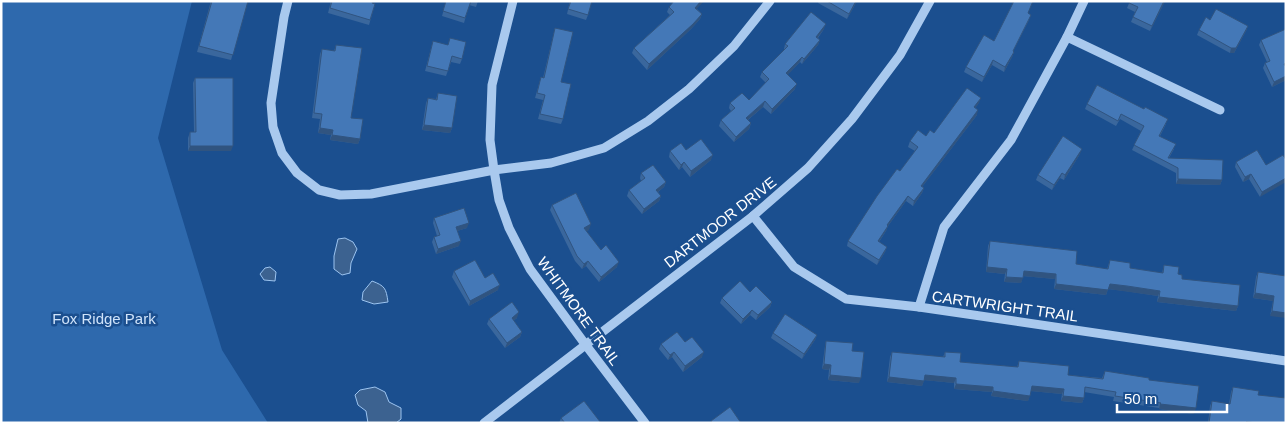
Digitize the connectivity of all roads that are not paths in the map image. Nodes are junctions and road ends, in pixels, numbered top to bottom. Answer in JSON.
{"nodes":[{"id":1,"x":288,"y":1,"type":"edge"},
{"id":2,"x":513,"y":1,"type":"edge"},
{"id":3,"x":770,"y":1,"type":"edge"},
{"id":4,"x":930,"y":1,"type":"edge"},
{"id":5,"x":1084,"y":1,"type":"edge"},
{"id":6,"x":1067,"y":37,"type":"junction"},
{"id":7,"x":1220,"y":110,"type":"dead end"},
{"id":8,"x":494,"y":170,"type":"junction"},
{"id":9,"x":754,"y":216,"type":"junction"},
{"id":10,"x":918,"y":307,"type":"junction"},
{"id":11,"x":585,"y":344,"type":"junction"},
{"id":12,"x":1286,"y":362,"type":"edge"},
{"id":13,"x":484,"y":423,"type":"edge"},
{"id":14,"x":645,"y":423,"type":"edge"}],
"edges":[{"from":1,"to":8,"type":"street"},
{"from":2,"to":8,"type":"street","name":"WHITMORE TRAIL"},
{"from":3,"to":8,"type":"street"},
{"from":4,"to":9,"type":"street","name":"DARTMOOR DRIVE"},
{"from":5,"to":6,"type":"street"},
{"from":6,"to":7,"type":"street"},
{"from":6,"to":10,"type":"street"},
{"from":8,"to":11,"type":"street","name":"WHITMORE TRAIL"},
{"from":9,"to":10,"type":"street","name":"CARTWRIGHT TRAIL"},
{"from":9,"to":11,"type":"street","name":"DARTMOOR DRIVE"},
{"from":10,"to":12,"type":"street","name":"CARTWRIGHT TRAIL"},
{"from":11,"to":13,"type":"street","name":"DARTMOOR DRIVE"},
{"from":11,"to":14,"type":"street","name":"WHITMORE TRAIL"}]}
